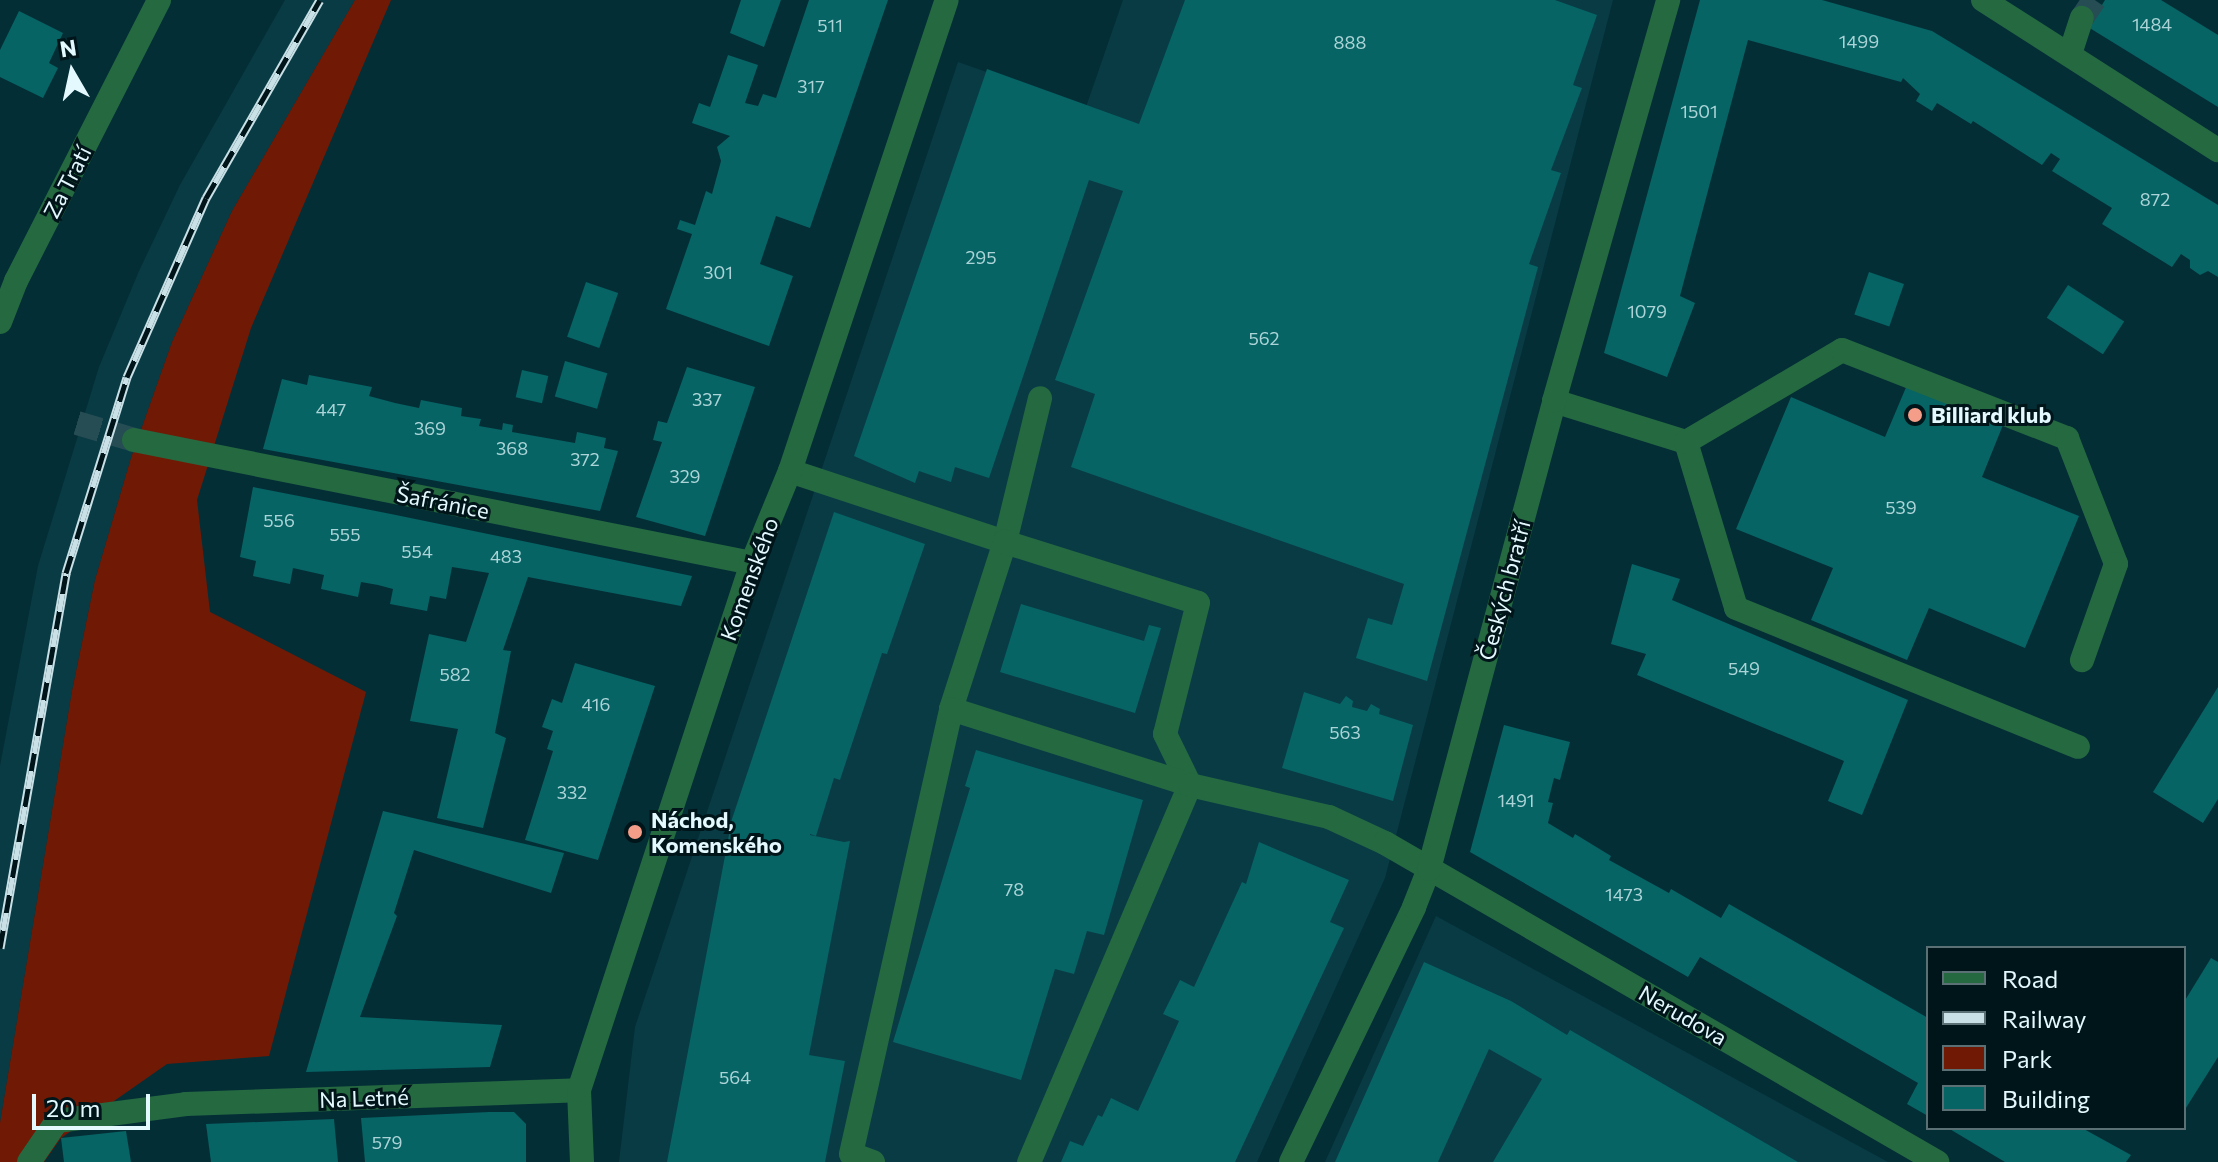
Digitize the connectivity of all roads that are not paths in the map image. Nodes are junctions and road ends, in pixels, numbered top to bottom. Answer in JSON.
{"nodes":[{"id":1,"x":159,"y":0,"type":"edge"},
{"id":2,"x":947,"y":0,"type":"edge"},
{"id":3,"x":1668,"y":0,"type":"edge"},
{"id":4,"x":1983,"y":0,"type":"edge"},
{"id":5,"x":2082,"y":18,"type":"tunnel mouth"},
{"id":6,"x":2070,"y":54,"type":"junction"},
{"id":7,"x":2218,"y":150,"type":"edge"},
{"id":8,"x":0,"y":322,"type":"edge"},
{"id":9,"x":1040,"y":398,"type":"dead end"},
{"id":10,"x":1554,"y":401,"type":"junction"},
{"id":11,"x":134,"y":440,"type":"tunnel mouth"},
{"id":12,"x":1686,"y":442,"type":"junction"},
{"id":13,"x":790,"y":471,"type":"junction"},
{"id":14,"x":1005,"y":542,"type":"junction"},
{"id":15,"x":752,"y":563,"type":"junction"},
{"id":16,"x":2082,"y":660,"type":"dead end"},
{"id":17,"x":951,"y":709,"type":"junction"},
{"id":18,"x":2078,"y":747,"type":"dead end"},
{"id":19,"x":1190,"y":785,"type":"junction"},
{"id":20,"x":1429,"y":869,"type":"junction"},
{"id":21,"x":579,"y":1090,"type":"junction"},
{"id":22,"x":29,"y":1162,"type":"edge"},
{"id":23,"x":582,"y":1162,"type":"edge"},
{"id":24,"x":873,"y":1162,"type":"edge"},
{"id":25,"x":1029,"y":1162,"type":"edge"},
{"id":26,"x":1291,"y":1162,"type":"edge"},
{"id":27,"x":1937,"y":1162,"type":"edge"}],
"edges":[{"from":1,"to":8,"type":"street","name":"Za Tratí"},
{"from":2,"to":13,"type":"street","name":"Komenského"},
{"from":3,"to":10,"type":"street","name":"Českých bratří"},
{"from":4,"to":6,"type":"street"},
{"from":5,"to":6,"type":"street"},
{"from":6,"to":7,"type":"street"},
{"from":9,"to":14,"type":"street"},
{"from":10,"to":12,"type":"street"},
{"from":10,"to":20,"type":"street","name":"Českých bratří"},
{"from":11,"to":15,"type":"street","name":"Šafránice"},
{"from":12,"to":16,"type":"street"},
{"from":12,"to":18,"type":"street"},
{"from":13,"to":14,"type":"street"},
{"from":13,"to":15,"type":"street","name":"Komenského"},
{"from":14,"to":17,"type":"street"},
{"from":14,"to":19,"type":"street"},
{"from":15,"to":21,"type":"street","name":"Komenského"},
{"from":17,"to":19,"type":"street","name":"Nerudova"},
{"from":17,"to":24,"type":"street"},
{"from":19,"to":20,"type":"street","name":"Nerudova"},
{"from":19,"to":25,"type":"street"},
{"from":20,"to":26,"type":"street","name":"Českých bratří"},
{"from":20,"to":27,"type":"street","name":"Nerudova"},
{"from":21,"to":22,"type":"street","name":"Na Letné"},
{"from":21,"to":23,"type":"street","name":"Komenského"}]}
